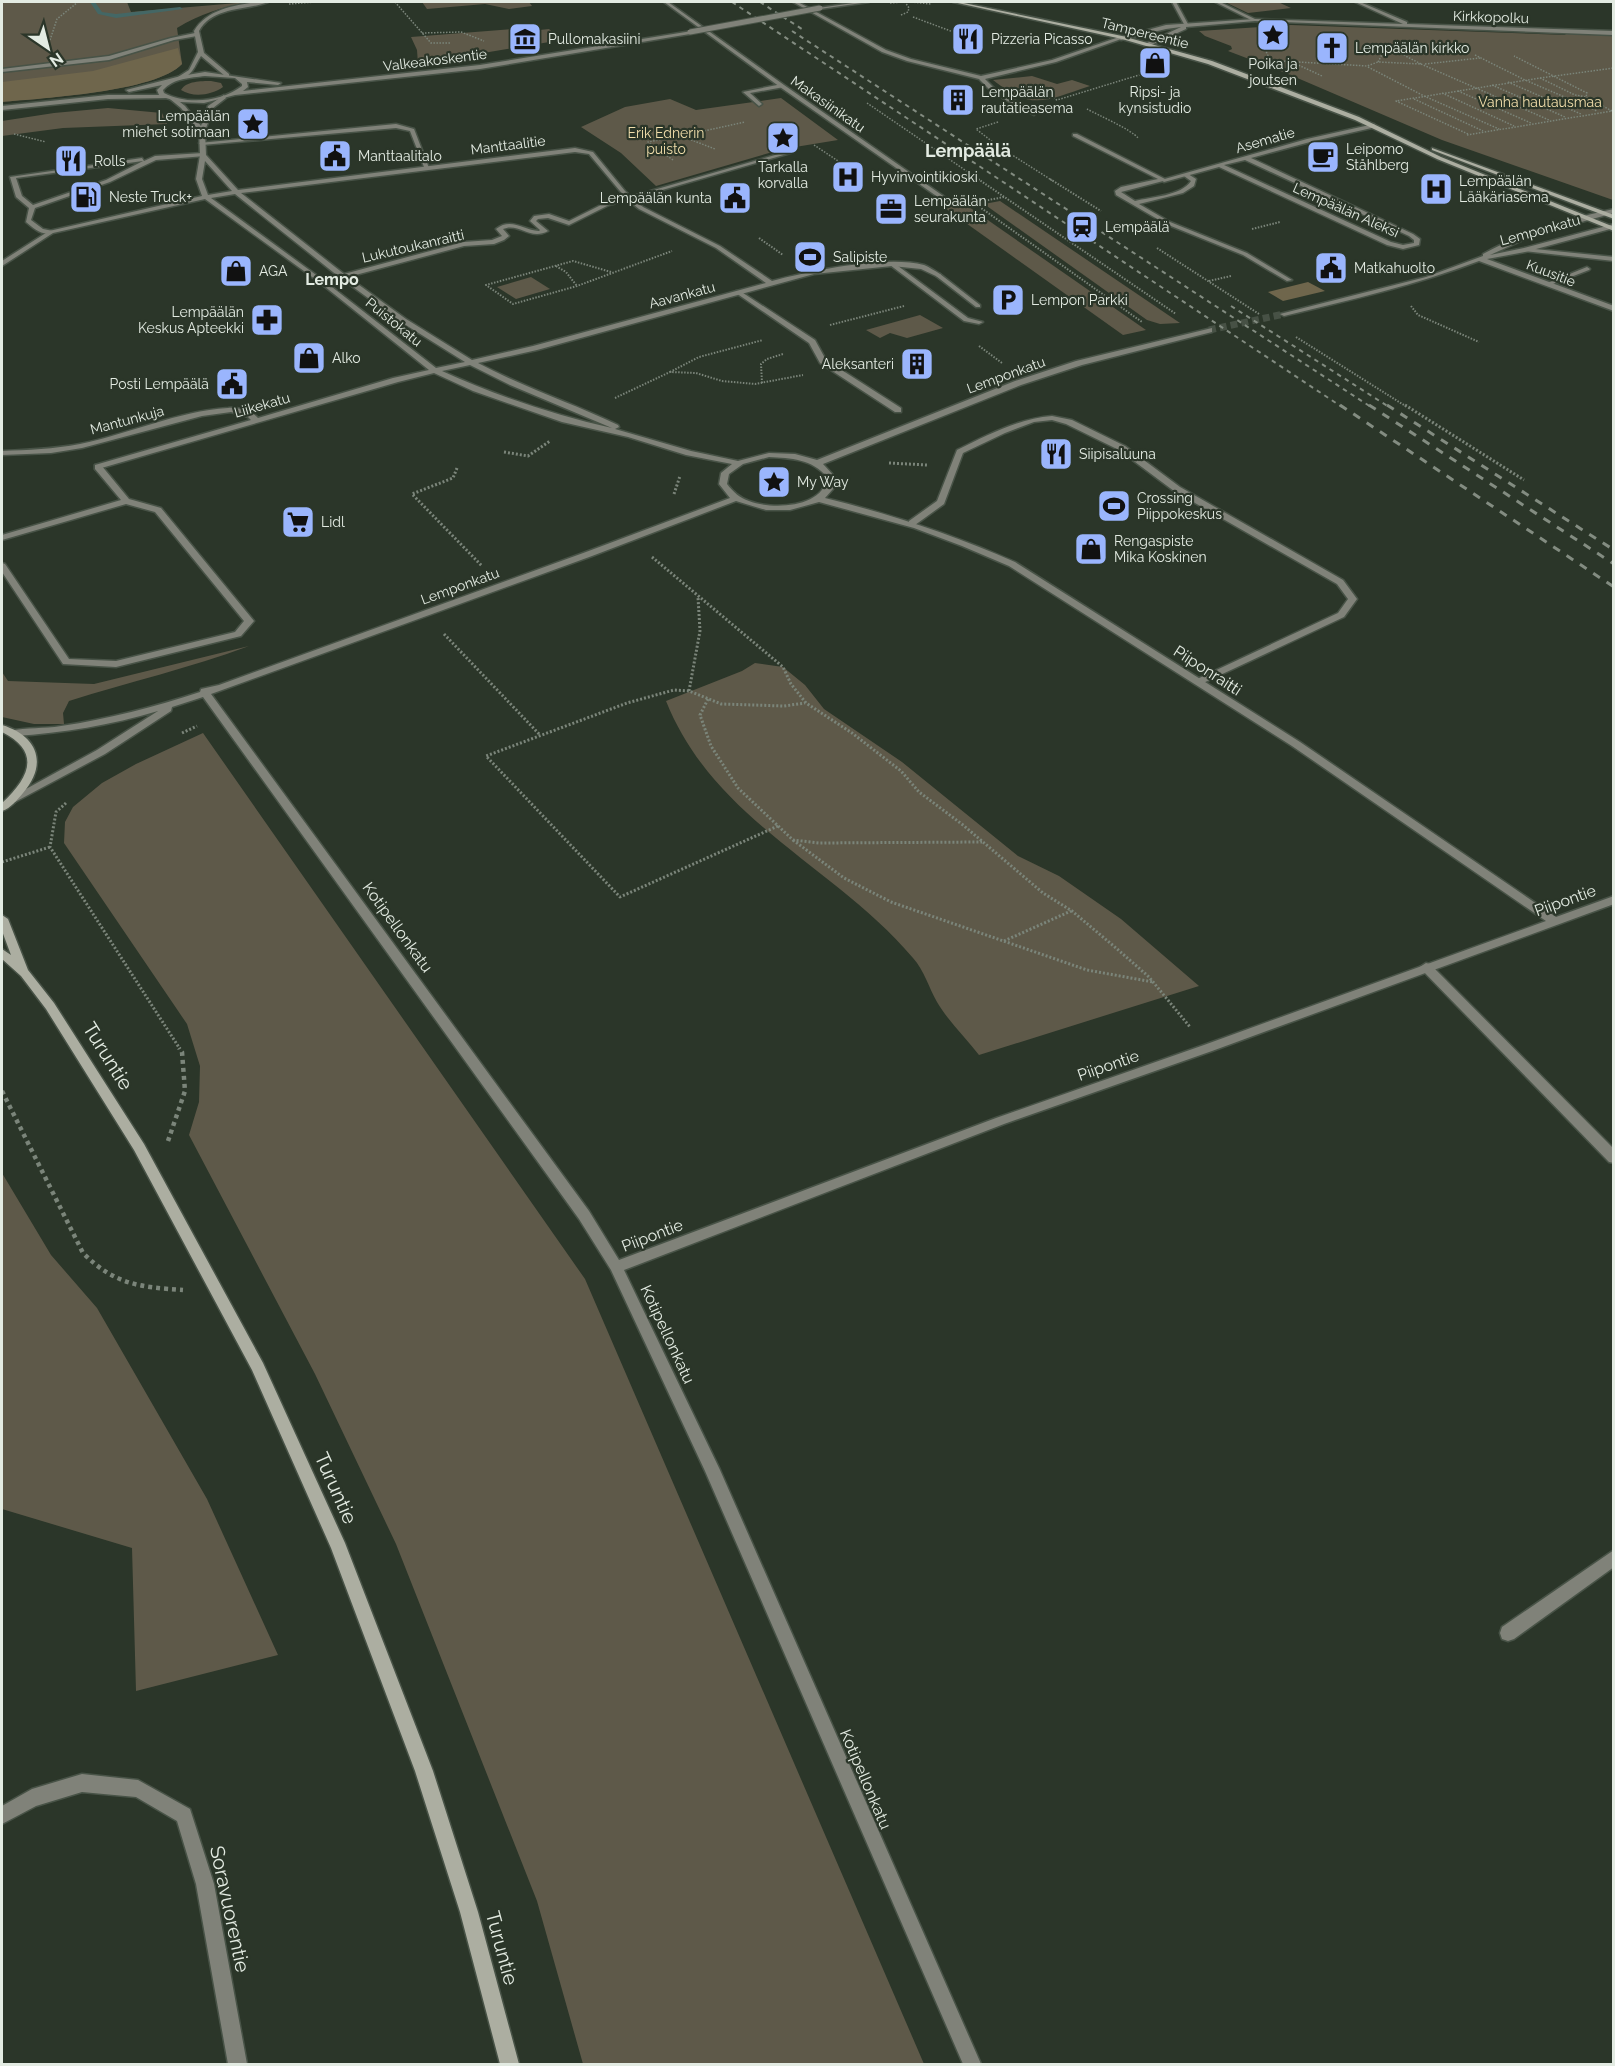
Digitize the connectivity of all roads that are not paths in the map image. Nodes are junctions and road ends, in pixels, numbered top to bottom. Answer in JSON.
{"nodes":[{"id":1,"x":266,"y":2,"type":"edge"},
{"id":2,"x":666,"y":2,"type":"edge"},
{"id":3,"x":795,"y":2,"type":"edge"},
{"id":4,"x":843,"y":2,"type":"edge"},
{"id":5,"x":867,"y":2,"type":"edge"},
{"id":6,"x":955,"y":2,"type":"edge"},
{"id":7,"x":981,"y":2,"type":"edge"},
{"id":8,"x":1174,"y":2,"type":"edge"},
{"id":9,"x":1217,"y":2,"type":"edge"},
{"id":10,"x":1357,"y":2,"type":"edge"},
{"id":11,"x":820,"y":8,"type":"junction"},
{"id":12,"x":1255,"y":20,"type":"junction"},
{"id":13,"x":1187,"y":25,"type":"junction"},
{"id":14,"x":1412,"y":26,"type":"junction"},
{"id":15,"x":1614,"y":33,"type":"edge"},
{"id":16,"x":1134,"y":34,"type":"junction"},
{"id":17,"x":195,"y":35,"type":"junction"},
{"id":18,"x":1121,"y":38,"type":"junction"},
{"id":19,"x":1160,"y":40,"type":"junction"},
{"id":20,"x":1149,"y":44,"type":"junction"},
{"id":21,"x":1188,"y":48,"type":"dead end"},
{"id":22,"x":201,"y":52,"type":"junction"},
{"id":23,"x":2,"y":71,"type":"edge"},
{"id":24,"x":228,"y":75,"type":"junction"},
{"id":25,"x":180,"y":78,"type":"junction"},
{"id":26,"x":981,"y":78,"type":"junction"},
{"id":27,"x":242,"y":80,"type":"junction"},
{"id":28,"x":372,"y":80,"type":"junction"},
{"id":29,"x":170,"y":82,"type":"junction"},
{"id":30,"x":782,"y":86,"type":"junction"},
{"id":31,"x":1299,"y":89,"type":"dead end"},
{"id":32,"x":234,"y":94,"type":"junction"},
{"id":33,"x":165,"y":97,"type":"junction"},
{"id":34,"x":224,"y":97,"type":"junction"},
{"id":35,"x":173,"y":99,"type":"junction"},
{"id":36,"x":68,"y":100,"type":"junction"},
{"id":37,"x":759,"y":104,"type":"dead end"},
{"id":38,"x":1325,"y":104,"type":"junction"},
{"id":39,"x":2,"y":108,"type":"edge"},
{"id":40,"x":1034,"y":112,"type":"road end"},
{"id":41,"x":1374,"y":126,"type":"junction"},
{"id":42,"x":202,"y":131,"type":"junction"},
{"id":43,"x":1075,"y":135,"type":"dead end"},
{"id":44,"x":202,"y":143,"type":"junction"},
{"id":45,"x":1413,"y":143,"type":"junction"},
{"id":46,"x":791,"y":152,"type":"dead end"},
{"id":47,"x":203,"y":155,"type":"junction"},
{"id":48,"x":155,"y":158,"type":"junction"},
{"id":49,"x":1246,"y":158,"type":"junction"},
{"id":50,"x":1221,"y":166,"type":"junction"},
{"id":51,"x":427,"y":167,"type":"junction"},
{"id":52,"x":1186,"y":175,"type":"junction"},
{"id":53,"x":1164,"y":180,"type":"junction"},
{"id":54,"x":234,"y":192,"type":"junction"},
{"id":55,"x":206,"y":197,"type":"junction"},
{"id":56,"x":629,"y":198,"type":"junction"},
{"id":57,"x":947,"y":201,"type":"dead end"},
{"id":58,"x":1134,"y":203,"type":"junction"},
{"id":59,"x":32,"y":207,"type":"junction"},
{"id":60,"x":1614,"y":211,"type":"edge"},
{"id":61,"x":1603,"y":213,"type":"junction"},
{"id":62,"x":1581,"y":217,"type":"junction"},
{"id":63,"x":1614,"y":217,"type":"edge"},
{"id":64,"x":1611,"y":227,"type":"edge"},
{"id":65,"x":51,"y":232,"type":"junction"},
{"id":66,"x":1525,"y":250,"type":"junction"},
{"id":67,"x":1479,"y":259,"type":"junction"},
{"id":68,"x":1614,"y":259,"type":"edge"},
{"id":69,"x":2,"y":264,"type":"edge"},
{"id":70,"x":892,"y":264,"type":"junction"},
{"id":71,"x":1587,"y":269,"type":"dead end"},
{"id":72,"x":343,"y":276,"type":"junction"},
{"id":73,"x":1288,"y":280,"type":"dead end"},
{"id":74,"x":321,"y":281,"type":"junction"},
{"id":75,"x":770,"y":283,"type":"junction"},
{"id":76,"x":1548,"y":285,"type":"junction"},
{"id":77,"x":738,"y":292,"type":"junction"},
{"id":78,"x":978,"y":306,"type":"dead end"},
{"id":79,"x":1614,"y":309,"type":"edge"},
{"id":80,"x":1284,"y":314,"type":"tunnel mouth"},
{"id":81,"x":979,"y":322,"type":"dead end"},
{"id":82,"x":1209,"y":330,"type":"tunnel mouth"},
{"id":83,"x":471,"y":362,"type":"junction"},
{"id":84,"x":434,"y":370,"type":"junction"},
{"id":85,"x":898,"y":410,"type":"dead end"},
{"id":86,"x":256,"y":421,"type":"junction"},
{"id":87,"x":630,"y":435,"type":"junction"},
{"id":88,"x":2,"y":453,"type":"edge"},
{"id":89,"x":737,"y":463,"type":"junction"},
{"id":90,"x":818,"y":463,"type":"junction"},
{"id":91,"x":819,"y":498,"type":"junction"},
{"id":92,"x":735,"y":500,"type":"junction"},
{"id":93,"x":126,"y":501,"type":"junction"},
{"id":94,"x":912,"y":523,"type":"junction"},
{"id":95,"x":2,"y":538,"type":"edge"},
{"id":96,"x":2,"y":566,"type":"edge"},
{"id":97,"x":1198,"y":682,"type":"junction"},
{"id":98,"x":199,"y":694,"type":"junction"},
{"id":99,"x":2,"y":728,"type":"edge"},
{"id":100,"x":14,"y":733,"type":"junction"},
{"id":101,"x":11,"y":800,"type":"junction"},
{"id":102,"x":2,"y":808,"type":"edge"},
{"id":103,"x":1614,"y":900,"type":"edge"},
{"id":104,"x":2,"y":919,"type":"edge"},
{"id":105,"x":1554,"y":921,"type":"junction"},
{"id":106,"x":2,"y":953,"type":"edge"},
{"id":107,"x":1426,"y":967,"type":"junction"},
{"id":108,"x":25,"y":973,"type":"junction"},
{"id":109,"x":1614,"y":1158,"type":"edge"},
{"id":110,"x":616,"y":1267,"type":"junction"},
{"id":111,"x":1614,"y":1557,"type":"edge"},
{"id":112,"x":1508,"y":1633,"type":"dead end"},
{"id":113,"x":2,"y":1815,"type":"edge"},
{"id":114,"x":238,"y":2064,"type":"edge"},
{"id":115,"x":510,"y":2064,"type":"edge"},
{"id":116,"x":972,"y":2064,"type":"edge"}],
"edges":[{"from":1,"to":17,"type":"street"},
{"from":2,"to":30,"type":"street","name":"Makasiinikatu"},
{"from":3,"to":26,"type":"street"},
{"from":4,"to":11,"type":"street","name":"Valkeakoskentie"},
{"from":5,"to":11,"type":"street","name":"Valkeakoskentie"},
{"from":6,"to":18,"type":"main road","name":"Tampereentie"},
{"from":7,"to":16,"type":"main road","name":"Tampereentie"},
{"from":8,"to":13,"type":"street"},
{"from":9,"to":12,"type":"street"},
{"from":10,"to":14,"type":"street"},
{"from":11,"to":28,"type":"street","name":"Valkeakoskentie","bridge":true},
{"from":12,"to":13,"type":"street","name":"Kirkkopolku"},
{"from":12,"to":14,"type":"street","name":"Kirkkopolku"},
{"from":13,"to":16,"type":"street","name":"Kirkkopolku"},
{"from":13,"to":19,"type":"street","name":"Kirkkopolku"},
{"from":14,"to":15,"type":"street","name":"Kirkkopolku"},
{"from":16,"to":18,"type":"street","name":"Kirkkopolku"},
{"from":16,"to":19,"type":"main road","name":"Tampereentie"},
{"from":17,"to":22,"type":"street"},
{"from":17,"to":23,"type":"street"},
{"from":18,"to":20,"type":"main road","name":"Tampereentie"},
{"from":18,"to":26,"type":"street","name":"Kirkkopolku"},
{"from":19,"to":20,"type":"street","name":"Kirkkopolku"},
{"from":19,"to":21,"type":"main road","name":"Tampereentie"},
{"from":20,"to":38,"type":"main road","name":"Tampereentie"},
{"from":22,"to":24,"type":"street"},
{"from":22,"to":25,"type":"street"},
{"from":24,"to":25,"type":"street"},
{"from":24,"to":27,"type":"street","name":"Valkeakoskentie"},
{"from":25,"to":29,"type":"street"},
{"from":26,"to":40,"type":"street"},
{"from":27,"to":28,"type":"street","name":"Valkeakoskentie"},
{"from":27,"to":32,"type":"street"},
{"from":28,"to":32,"type":"street","name":"Valkeakoskentie"},
{"from":29,"to":33,"type":"street"},
{"from":29,"to":36,"type":"street"},
{"from":30,"to":37,"type":"street"},
{"from":30,"to":57,"type":"street","name":"Makasiinikatu"},
{"from":31,"to":38,"type":"main road","name":"Tampereentie"},
{"from":32,"to":34,"type":"street","name":"Valkeakoskentie"},
{"from":33,"to":35,"type":"street","name":"Valkeakoskentie"},
{"from":33,"to":36,"type":"street"},
{"from":34,"to":35,"type":"street","name":"Valkeakoskentie"},
{"from":34,"to":42,"type":"street"},
{"from":35,"to":42,"type":"street"},
{"from":36,"to":39,"type":"street"},
{"from":38,"to":41,"type":"main road","name":"Tampereentie"},
{"from":41,"to":45,"type":"main road","name":"Tampereentie"},
{"from":41,"to":49,"type":"street","name":"Asematie"},
{"from":42,"to":44,"type":"street"},
{"from":43,"to":53,"type":"street"},
{"from":44,"to":47,"type":"street"},
{"from":44,"to":51,"type":"street"},
{"from":45,"to":61,"type":"main road","name":"Tampereentie"},
{"from":45,"to":62,"type":"main road","name":"Tampereentie"},
{"from":46,"to":56,"type":"street"},
{"from":47,"to":48,"type":"street"},
{"from":47,"to":54,"type":"street","name":"Puistokatu"},
{"from":47,"to":55,"type":"street"},
{"from":48,"to":59,"type":"street"},
{"from":48,"to":59,"type":"street"},
{"from":49,"to":50,"type":"street","name":"Asematie"},
{"from":49,"to":50,"type":"street","name":"Lempäälän Aleksi"},
{"from":50,"to":52,"type":"street","name":"Asematie"},
{"from":51,"to":54,"type":"street","name":"Manttaalitie"},
{"from":51,"to":56,"type":"street","name":"Manttaalitie"},
{"from":52,"to":53,"type":"street","name":"Asematie"},
{"from":52,"to":58,"type":"street"},
{"from":53,"to":58,"type":"street","name":"Asematie"},
{"from":54,"to":55,"type":"street","name":"Manttaalitie"},
{"from":54,"to":72,"type":"street","name":"Puistokatu"},
{"from":55,"to":65,"type":"street"},
{"from":55,"to":74,"type":"street","name":"Puistokatu"},
{"from":56,"to":72,"type":"street","name":"Lukutoukanraitti"},
{"from":56,"to":75,"type":"street","name":"Manttaalitie"},
{"from":58,"to":73,"type":"street"},
{"from":59,"to":65,"type":"street"},
{"from":60,"to":61,"type":"street","name":"Lemponkatu"},
{"from":61,"to":62,"type":"street","name":"Lemponkatu"},
{"from":61,"to":63,"type":"main road","name":"Tampereentie"},
{"from":62,"to":64,"type":"main road","name":"Tampereentie"},
{"from":62,"to":67,"type":"street","name":"Lemponkatu"},
{"from":64,"to":66,"type":"street","name":"Lemponkatu"},
{"from":65,"to":69,"type":"street"},
{"from":66,"to":67,"type":"street","name":"Lemponkatu"},
{"from":66,"to":68,"type":"street"},
{"from":67,"to":76,"type":"street","name":"Kuusitie"},
{"from":67,"to":80,"type":"street","name":"Lemponkatu"},
{"from":70,"to":75,"type":"street","name":"Aavankatu"},
{"from":70,"to":78,"type":"street","name":"Aavankatu"},
{"from":70,"to":81,"type":"street"},
{"from":71,"to":76,"type":"street"},
{"from":72,"to":74,"type":"street","name":"Lukutoukanraitti"},
{"from":72,"to":83,"type":"street","name":"Puistokatu"},
{"from":74,"to":84,"type":"street","name":"Puistokatu"},
{"from":75,"to":77,"type":"street","name":"Aavankatu"},
{"from":76,"to":79,"type":"street","name":"Kuusitie"},
{"from":77,"to":83,"type":"street","name":"Aavankatu"},
{"from":77,"to":85,"type":"street"},
{"from":82,"to":90,"type":"street","name":"Lemponkatu"},
{"from":83,"to":84,"type":"street","name":"Aavankatu"},
{"from":83,"to":87,"type":"street","name":"Puistokatu"},
{"from":84,"to":86,"type":"street","name":"Liikekatu"},
{"from":84,"to":87,"type":"street","name":"Puistokatu"},
{"from":86,"to":88,"type":"street","name":"Mantunkuja"},
{"from":86,"to":93,"type":"street","name":"Liikekatu"},
{"from":87,"to":89,"type":"street","name":"Puistokatu"},
{"from":89,"to":90,"type":"street"},
{"from":89,"to":92,"type":"street"},
{"from":90,"to":91,"type":"street"},
{"from":91,"to":92,"type":"street"},
{"from":91,"to":94,"type":"street","name":"Piiponraitti"},
{"from":92,"to":98,"type":"street","name":"Lemponkatu"},
{"from":93,"to":95,"type":"street"},
{"from":93,"to":96,"type":"street"},
{"from":94,"to":97,"type":"street","name":"Piiponraitti"},
{"from":94,"to":97,"type":"street"},
{"from":97,"to":105,"type":"street","name":"Piiponraitti"},
{"from":98,"to":100,"type":"street","name":"Lemponkatu"},
{"from":98,"to":101,"type":"street","name":"Lemponkatu"},
{"from":98,"to":110,"type":"street","name":"Kotipellonkatu"},
{"from":99,"to":100,"type":"main road"},
{"from":100,"to":101,"type":"main road"},
{"from":101,"to":102,"type":"main road"},
{"from":103,"to":105,"type":"street","name":"Piipontie"},
{"from":104,"to":108,"type":"main road","name":"Turuntie"},
{"from":105,"to":107,"type":"street","name":"Piipontie"},
{"from":106,"to":108,"type":"main road","name":"Turuntie"},
{"from":107,"to":109,"type":"street"},
{"from":107,"to":110,"type":"street","name":"Piipontie"},
{"from":108,"to":115,"type":"main road","name":"Turuntie"},
{"from":110,"to":116,"type":"street","name":"Kotipellonkatu"},
{"from":111,"to":112,"type":"street"},
{"from":113,"to":114,"type":"street","name":"Soravuorentie"}]}
